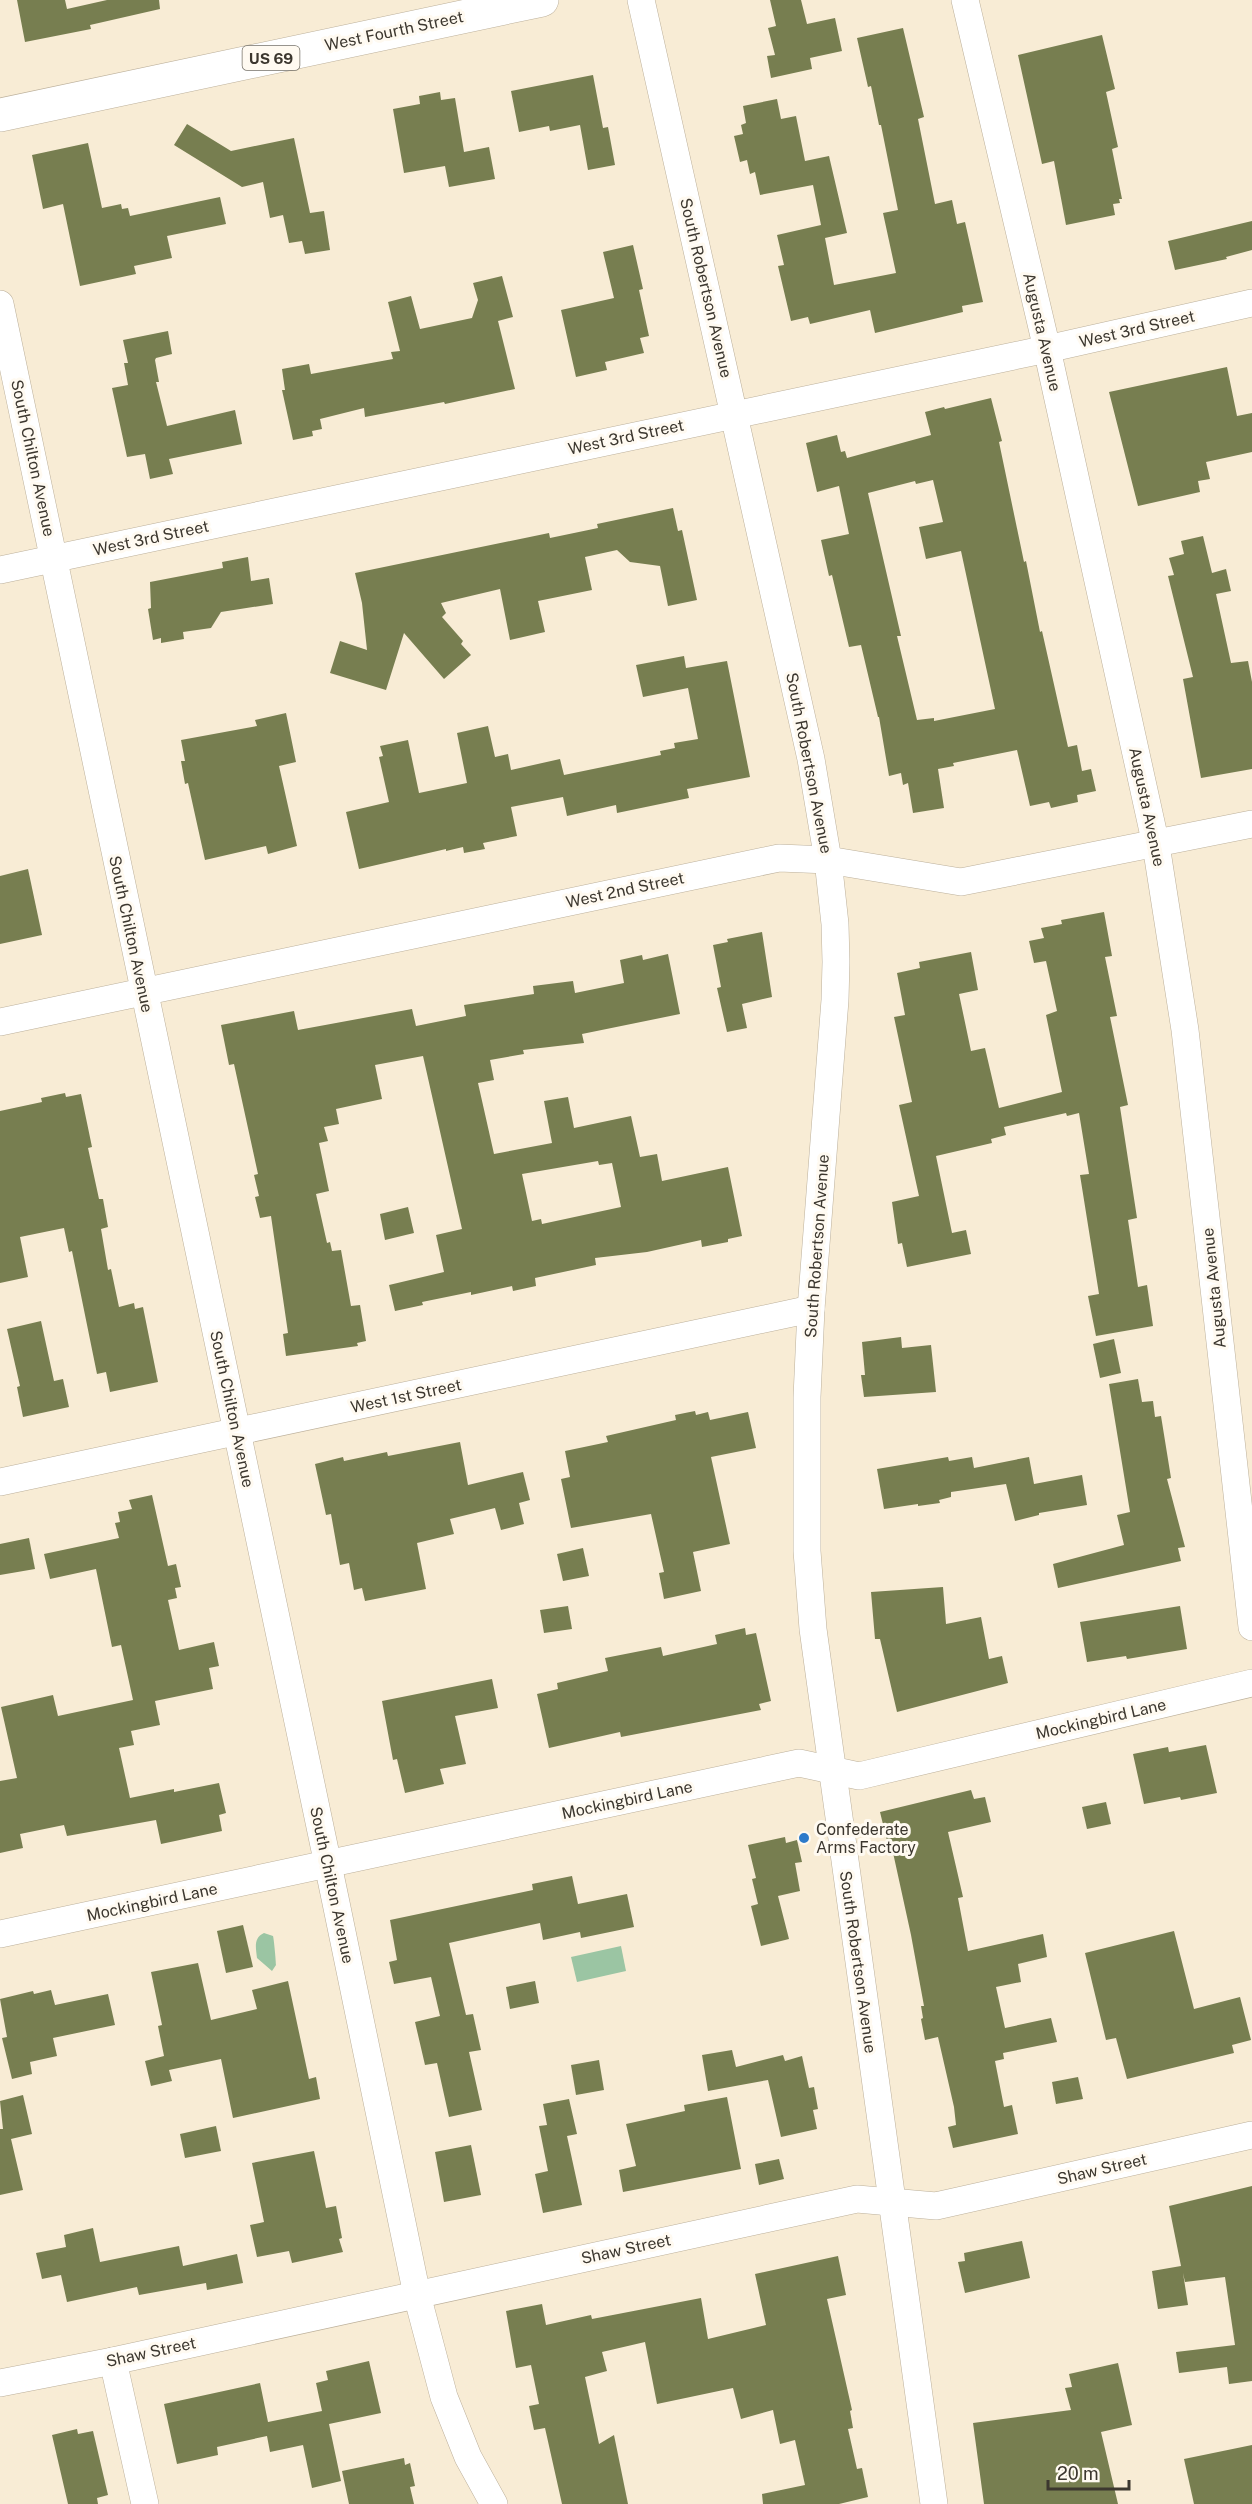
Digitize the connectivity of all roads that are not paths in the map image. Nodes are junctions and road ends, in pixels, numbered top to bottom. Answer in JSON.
{"nodes":[{"id":1,"x":542,"y":0,"type":"edge"},
{"id":2,"x":641,"y":0,"type":"edge"},
{"id":3,"x":965,"y":0,"type":"edge"},
{"id":4,"x":0,"y":115,"type":"edge"},
{"id":5,"x":1252,"y":303,"type":"edge"},
{"id":6,"x":0,"y":304,"type":"edge"},
{"id":7,"x":1047,"y":349,"type":"junction"},
{"id":8,"x":734,"y":414,"type":"junction"},
{"id":9,"x":54,"y":558,"type":"junction"},
{"id":10,"x":0,"y":570,"type":"edge"},
{"id":11,"x":1252,"y":824,"type":"edge"},
{"id":12,"x":1156,"y":845,"type":"junction"},
{"id":13,"x":828,"y":860,"type":"junction"},
{"id":14,"x":143,"y":991,"type":"junction"},
{"id":15,"x":0,"y":1022,"type":"edge"},
{"id":16,"x":811,"y":1309,"type":"junction"},
{"id":17,"x":237,"y":1433,"type":"junction"},
{"id":18,"x":0,"y":1482,"type":"edge"},
{"id":19,"x":1252,"y":1627,"type":"edge"},
{"id":20,"x":1252,"y":1683,"type":"edge"},
{"id":21,"x":832,"y":1770,"type":"junction"},
{"id":22,"x":328,"y":1864,"type":"junction"},
{"id":23,"x":0,"y":1934,"type":"edge"},
{"id":24,"x":1252,"y":2135,"type":"edge"},
{"id":25,"x":892,"y":2203,"type":"junction"},
{"id":26,"x":417,"y":2295,"type":"junction"},
{"id":27,"x":113,"y":2361,"type":"junction"},
{"id":28,"x":0,"y":2382,"type":"edge"},
{"id":29,"x":145,"y":2504,"type":"edge"},
{"id":30,"x":494,"y":2504,"type":"edge"},
{"id":31,"x":933,"y":2504,"type":"edge"}],
"edges":[{"from":1,"to":4,"type":"main road","name":"West Fourth Street","number":"US 69"},
{"from":2,"to":8,"type":"street","name":"South Robertson Avenue"},
{"from":3,"to":7,"type":"street","name":"Augusta Avenue"},
{"from":5,"to":7,"type":"street","name":"West 3rd Street"},
{"from":6,"to":9,"type":"street","name":"South Chilton Avenue"},
{"from":7,"to":8,"type":"street","name":"West 3rd Street"},
{"from":7,"to":12,"type":"street","name":"Augusta Avenue"},
{"from":8,"to":9,"type":"street","name":"West 3rd Street"},
{"from":8,"to":13,"type":"street","name":"South Robertson Avenue"},
{"from":9,"to":10,"type":"street","name":"West 3rd Street"},
{"from":9,"to":14,"type":"street","name":"South Chilton Avenue"},
{"from":11,"to":12,"type":"street","name":"West 2nd Street"},
{"from":12,"to":13,"type":"street","name":"West 2nd Street"},
{"from":12,"to":19,"type":"street","name":"Augusta Avenue"},
{"from":13,"to":14,"type":"street","name":"West 2nd Street"},
{"from":13,"to":16,"type":"street","name":"South Robertson Avenue"},
{"from":14,"to":15,"type":"street","name":"West 2nd Street"},
{"from":14,"to":17,"type":"street","name":"South Chilton Avenue"},
{"from":16,"to":17,"type":"street","name":"West 1st Street"},
{"from":16,"to":21,"type":"street","name":"South Robertson Avenue"},
{"from":17,"to":18,"type":"street","name":"West 1st Street"},
{"from":17,"to":22,"type":"street","name":"South Chilton Avenue"},
{"from":20,"to":21,"type":"street","name":"Mockingbird Lane"},
{"from":21,"to":22,"type":"street","name":"Mockingbird Lane"},
{"from":21,"to":25,"type":"street","name":"South Robertson Avenue"},
{"from":22,"to":23,"type":"street","name":"Mockingbird Lane"},
{"from":22,"to":26,"type":"street","name":"South Chilton Avenue"},
{"from":24,"to":25,"type":"street","name":"Shaw Street"},
{"from":25,"to":26,"type":"street","name":"Shaw Street"},
{"from":25,"to":31,"type":"street","name":"South Robertson Avenue"},
{"from":26,"to":27,"type":"street","name":"Shaw Street"},
{"from":26,"to":30,"type":"street","name":"South Chilton Avenue"},
{"from":27,"to":28,"type":"street","name":"Shaw Street"},
{"from":27,"to":29,"type":"street"}]}
